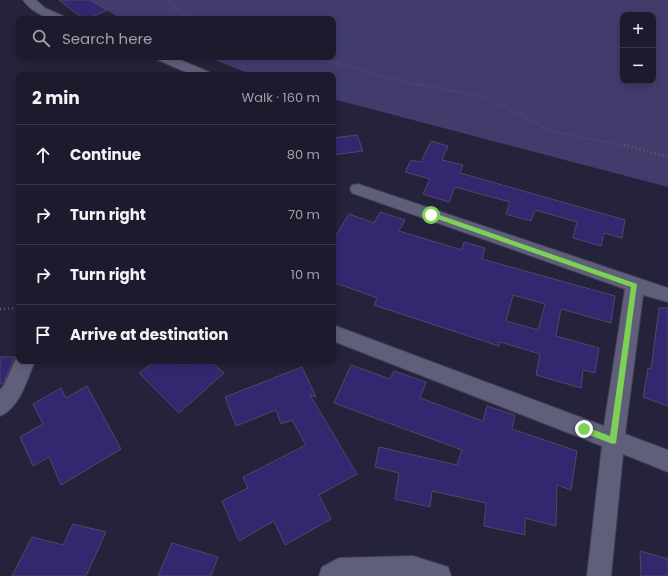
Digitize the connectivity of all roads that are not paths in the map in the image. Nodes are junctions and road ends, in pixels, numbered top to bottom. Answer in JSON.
{"nodes":[{"id":1,"x":29,"y":0,"type":"edge"},
{"id":2,"x":53,"y":16,"type":"edge"},
{"id":3,"x":169,"y":60,"type":"edge"},
{"id":4,"x":197,"y":72,"type":"edge"},
{"id":5,"x":358,"y":189,"type":"dead end"},
{"id":6,"x":635,"y":285,"type":"junction"},
{"id":7,"x":668,"y":295,"type":"edge"},
{"id":8,"x":336,"y":334,"type":"edge"},
{"id":9,"x":24,"y":364,"type":"edge"},
{"id":10,"x":0,"y":406,"type":"edge"},
{"id":11,"x":613,"y":441,"type":"junction"},
{"id":12,"x":668,"y":462,"type":"edge"},
{"id":13,"x":331,"y":576,"type":"edge"},
{"id":14,"x":439,"y":576,"type":"edge"},
{"id":15,"x":599,"y":576,"type":"edge"}],
"edges":[{"from":1,"to":2,"type":"street"},
{"from":3,"to":4,"type":"street"},
{"from":5,"to":6,"type":"street"},
{"from":6,"to":7,"type":"street"},
{"from":6,"to":11,"type":"street"},
{"from":8,"to":11,"type":"street"},
{"from":9,"to":10,"type":"street"},
{"from":11,"to":12,"type":"street"},
{"from":11,"to":15,"type":"street"},
{"from":13,"to":14,"type":"street"}]}
